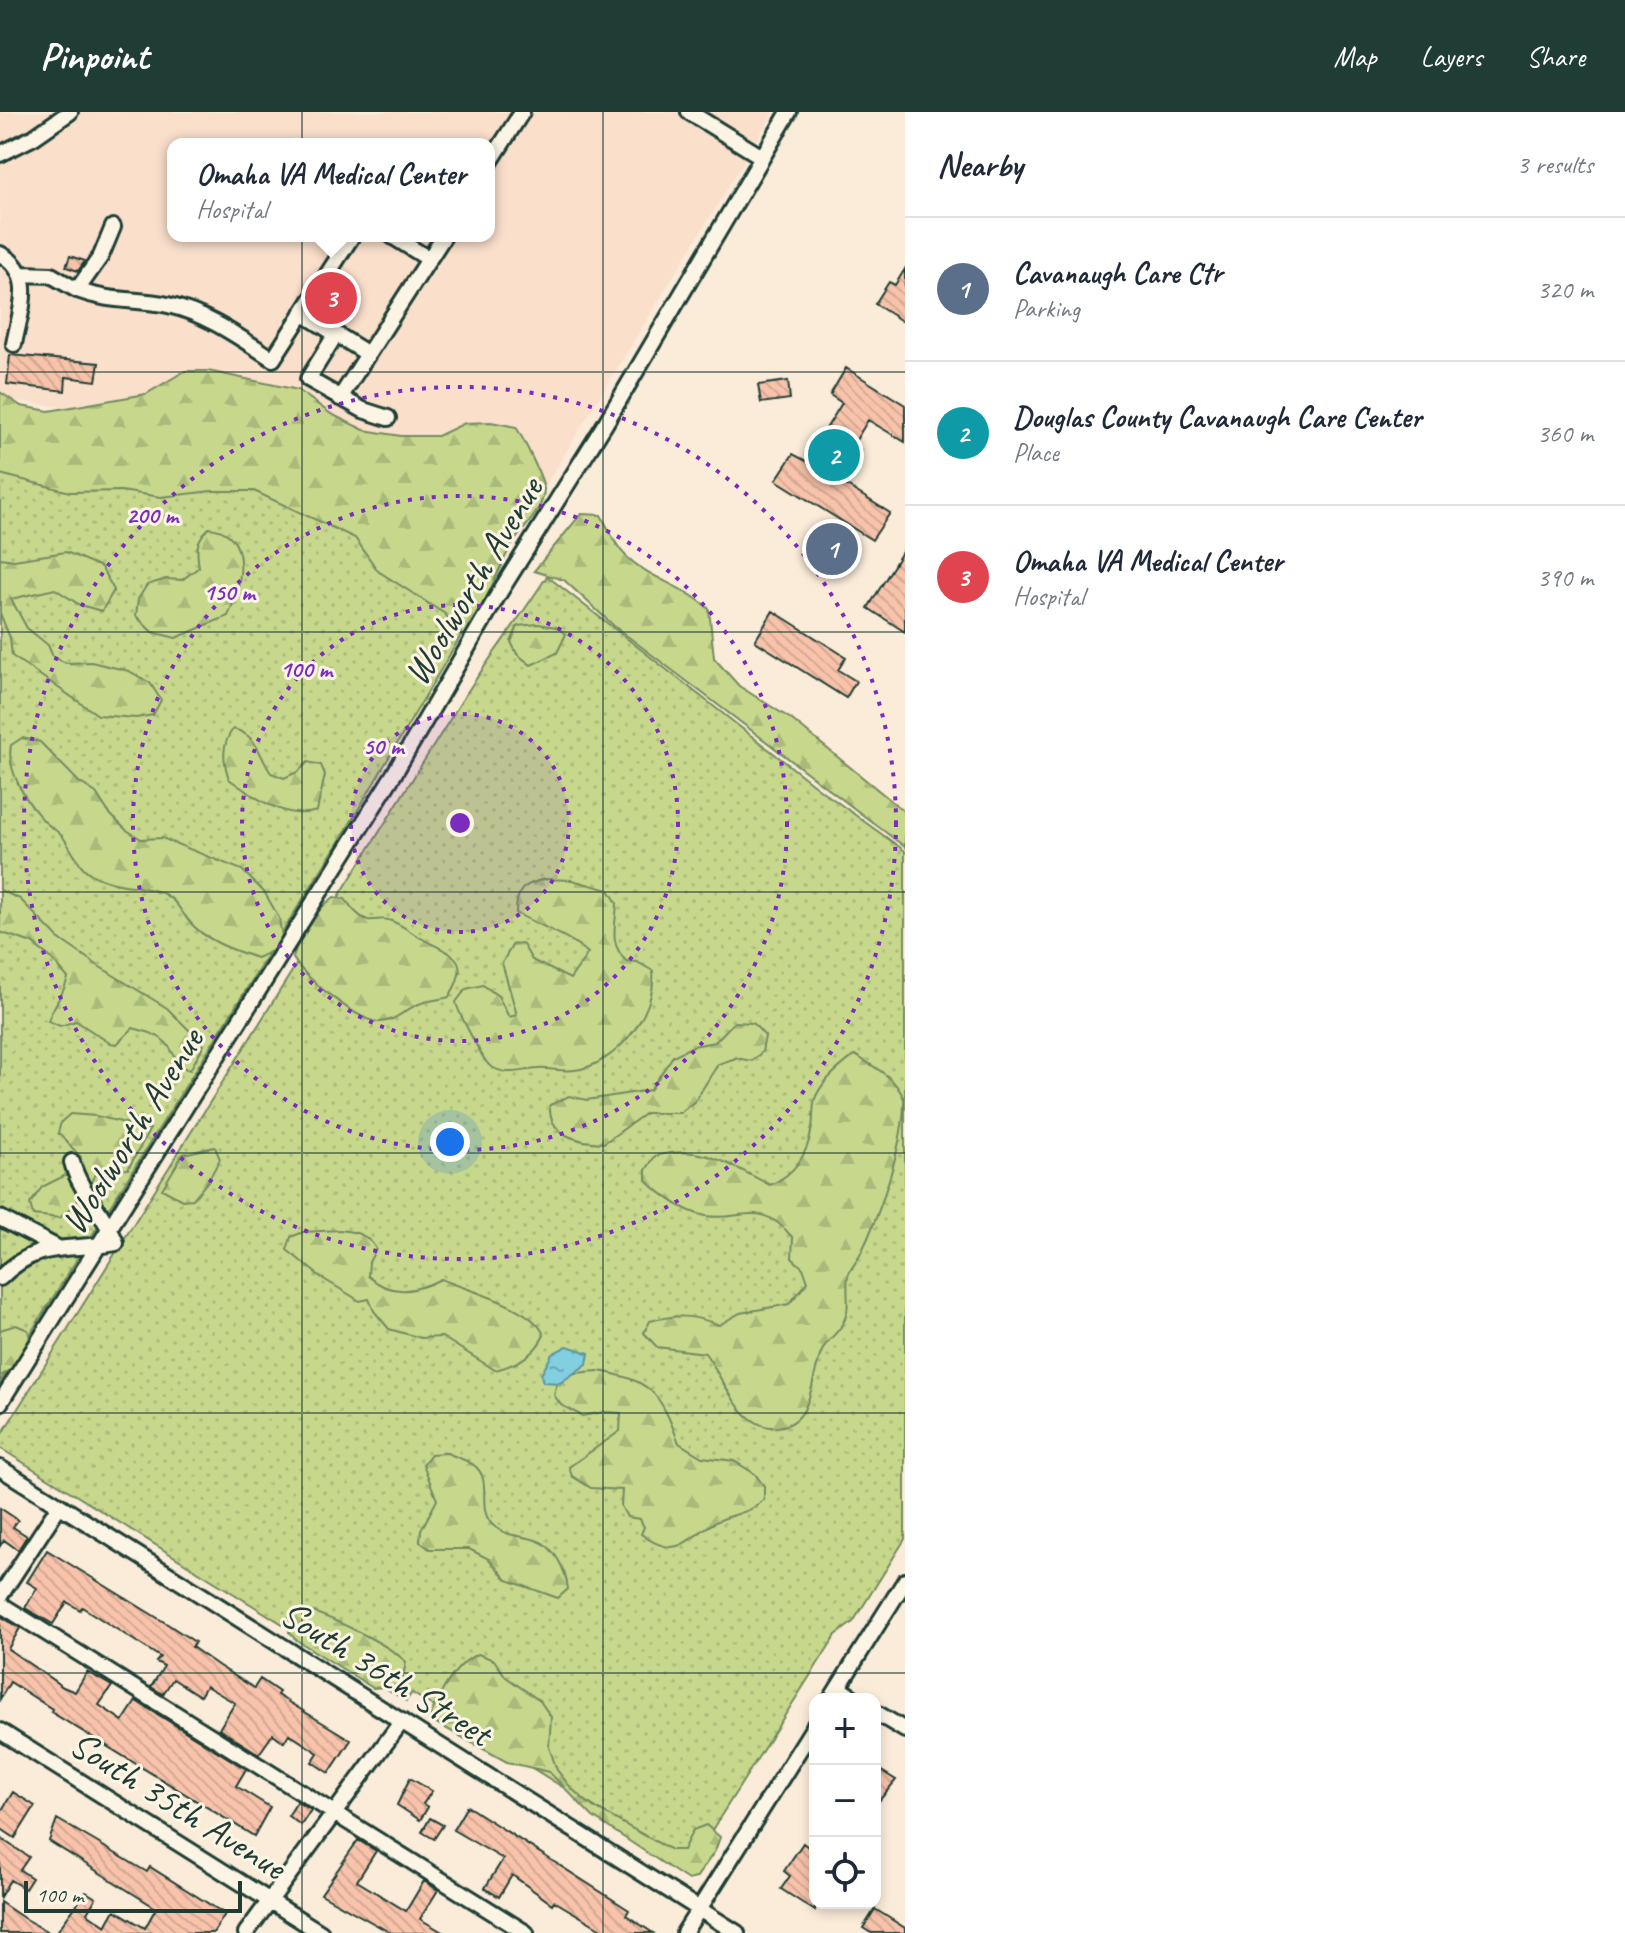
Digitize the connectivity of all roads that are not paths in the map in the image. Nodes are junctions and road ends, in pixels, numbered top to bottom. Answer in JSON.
{"nodes":[{"id":1,"x":70,"y":112,"type":"edge"},
{"id":2,"x":522,"y":112,"type":"edge"},
{"id":3,"x":689,"y":112,"type":"edge"},
{"id":4,"x":789,"y":112,"type":"edge"},
{"id":5,"x":495,"y":152,"type":"edge"},
{"id":6,"x":0,"y":154,"type":"edge"},
{"id":7,"x":762,"y":157,"type":"junction"},
{"id":8,"x":113,"y":227,"type":"dead end"},
{"id":9,"x":348,"y":242,"type":"edge"},
{"id":10,"x":402,"y":242,"type":"edge"},
{"id":11,"x":440,"y":242,"type":"edge"},
{"id":12,"x":0,"y":254,"type":"edge"},
{"id":13,"x":429,"y":259,"type":"junction"},
{"id":14,"x":22,"y":274,"type":"junction"},
{"id":15,"x":77,"y":290,"type":"junction"},
{"id":16,"x":302,"y":313,"type":"junction"},
{"id":17,"x":336,"y":334,"type":"junction"},
{"id":18,"x":14,"y":344,"type":"dead end"},
{"id":19,"x":368,"y":354,"type":"junction"},
{"id":20,"x":340,"y":398,"type":"junction"},
{"id":21,"x":388,"y":418,"type":"dead end"},
{"id":22,"x":72,"y":1162,"type":"dead end"},
{"id":23,"x":0,"y":1218,"type":"edge"},
{"id":24,"x":110,"y":1226,"type":"junction"},
{"id":25,"x":56,"y":1247,"type":"junction"},
{"id":26,"x":96,"y":1247,"type":"junction"},
{"id":27,"x":0,"y":1278,"type":"edge"},
{"id":28,"x":0,"y":1403,"type":"edge"},
{"id":29,"x":0,"y":1468,"type":"edge"},
{"id":30,"x":59,"y":1506,"type":"junction"},
{"id":31,"x":905,"y":1581,"type":"edge"},
{"id":32,"x":0,"y":1596,"type":"edge"},
{"id":33,"x":0,"y":1604,"type":"edge"},
{"id":34,"x":836,"y":1693,"type":"edge"},
{"id":35,"x":881,"y":1716,"type":"edge"},
{"id":36,"x":402,"y":1721,"type":"junction"},
{"id":37,"x":905,"y":1730,"type":"edge"},
{"id":38,"x":0,"y":1731,"type":"edge"},
{"id":39,"x":809,"y":1735,"type":"edge"},
{"id":40,"x":335,"y":1813,"type":"junction"},
{"id":41,"x":270,"y":1901,"type":"junction"},
{"id":42,"x":699,"y":1909,"type":"junction"},
{"id":43,"x":246,"y":1933,"type":"edge"},
{"id":44,"x":321,"y":1933,"type":"edge"},
{"id":45,"x":526,"y":1933,"type":"edge"},
{"id":46,"x":684,"y":1933,"type":"edge"},
{"id":47,"x":737,"y":1933,"type":"edge"}],
"edges":[{"from":1,"to":6,"type":"street"},
{"from":2,"to":5,"type":"street"},
{"from":3,"to":7,"type":"street"},
{"from":4,"to":7,"type":"street","name":"Woolworth Avenue"},
{"from":7,"to":24,"type":"street","name":"Woolworth Avenue"},
{"from":8,"to":15,"type":"street"},
{"from":9,"to":16,"type":"street"},
{"from":10,"to":13,"type":"street"},
{"from":11,"to":13,"type":"street"},
{"from":12,"to":14,"type":"street"},
{"from":13,"to":19,"type":"street"},
{"from":14,"to":15,"type":"street"},
{"from":14,"to":18,"type":"street"},
{"from":15,"to":16,"type":"street"},
{"from":16,"to":17,"type":"street"},
{"from":17,"to":19,"type":"street"},
{"from":17,"to":20,"type":"street"},
{"from":19,"to":20,"type":"street"},
{"from":20,"to":21,"type":"street"},
{"from":22,"to":24,"type":"street"},
{"from":23,"to":25,"type":"street"},
{"from":24,"to":26,"type":"street","name":"Woolworth Avenue"},
{"from":25,"to":26,"type":"street"},
{"from":25,"to":27,"type":"street"},
{"from":26,"to":28,"type":"street","name":"Woolworth Avenue"},
{"from":29,"to":30,"type":"street","name":"South 36th Street"},
{"from":30,"to":32,"type":"street"},
{"from":30,"to":36,"type":"street","name":"South 36th Street"},
{"from":31,"to":34,"type":"street"},
{"from":33,"to":40,"type":"street"},
{"from":35,"to":37,"type":"street"},
{"from":36,"to":40,"type":"street"},
{"from":36,"to":42,"type":"street","name":"South 36th Street"},
{"from":38,"to":41,"type":"street","name":"South 35th Avenue"},
{"from":39,"to":42,"type":"street"},
{"from":40,"to":41,"type":"street"},
{"from":40,"to":45,"type":"street"},
{"from":41,"to":43,"type":"street"},
{"from":41,"to":44,"type":"street","name":"South 35th Avenue"},
{"from":42,"to":46,"type":"street"},
{"from":42,"to":47,"type":"street","name":"South 36th Street"}]}
